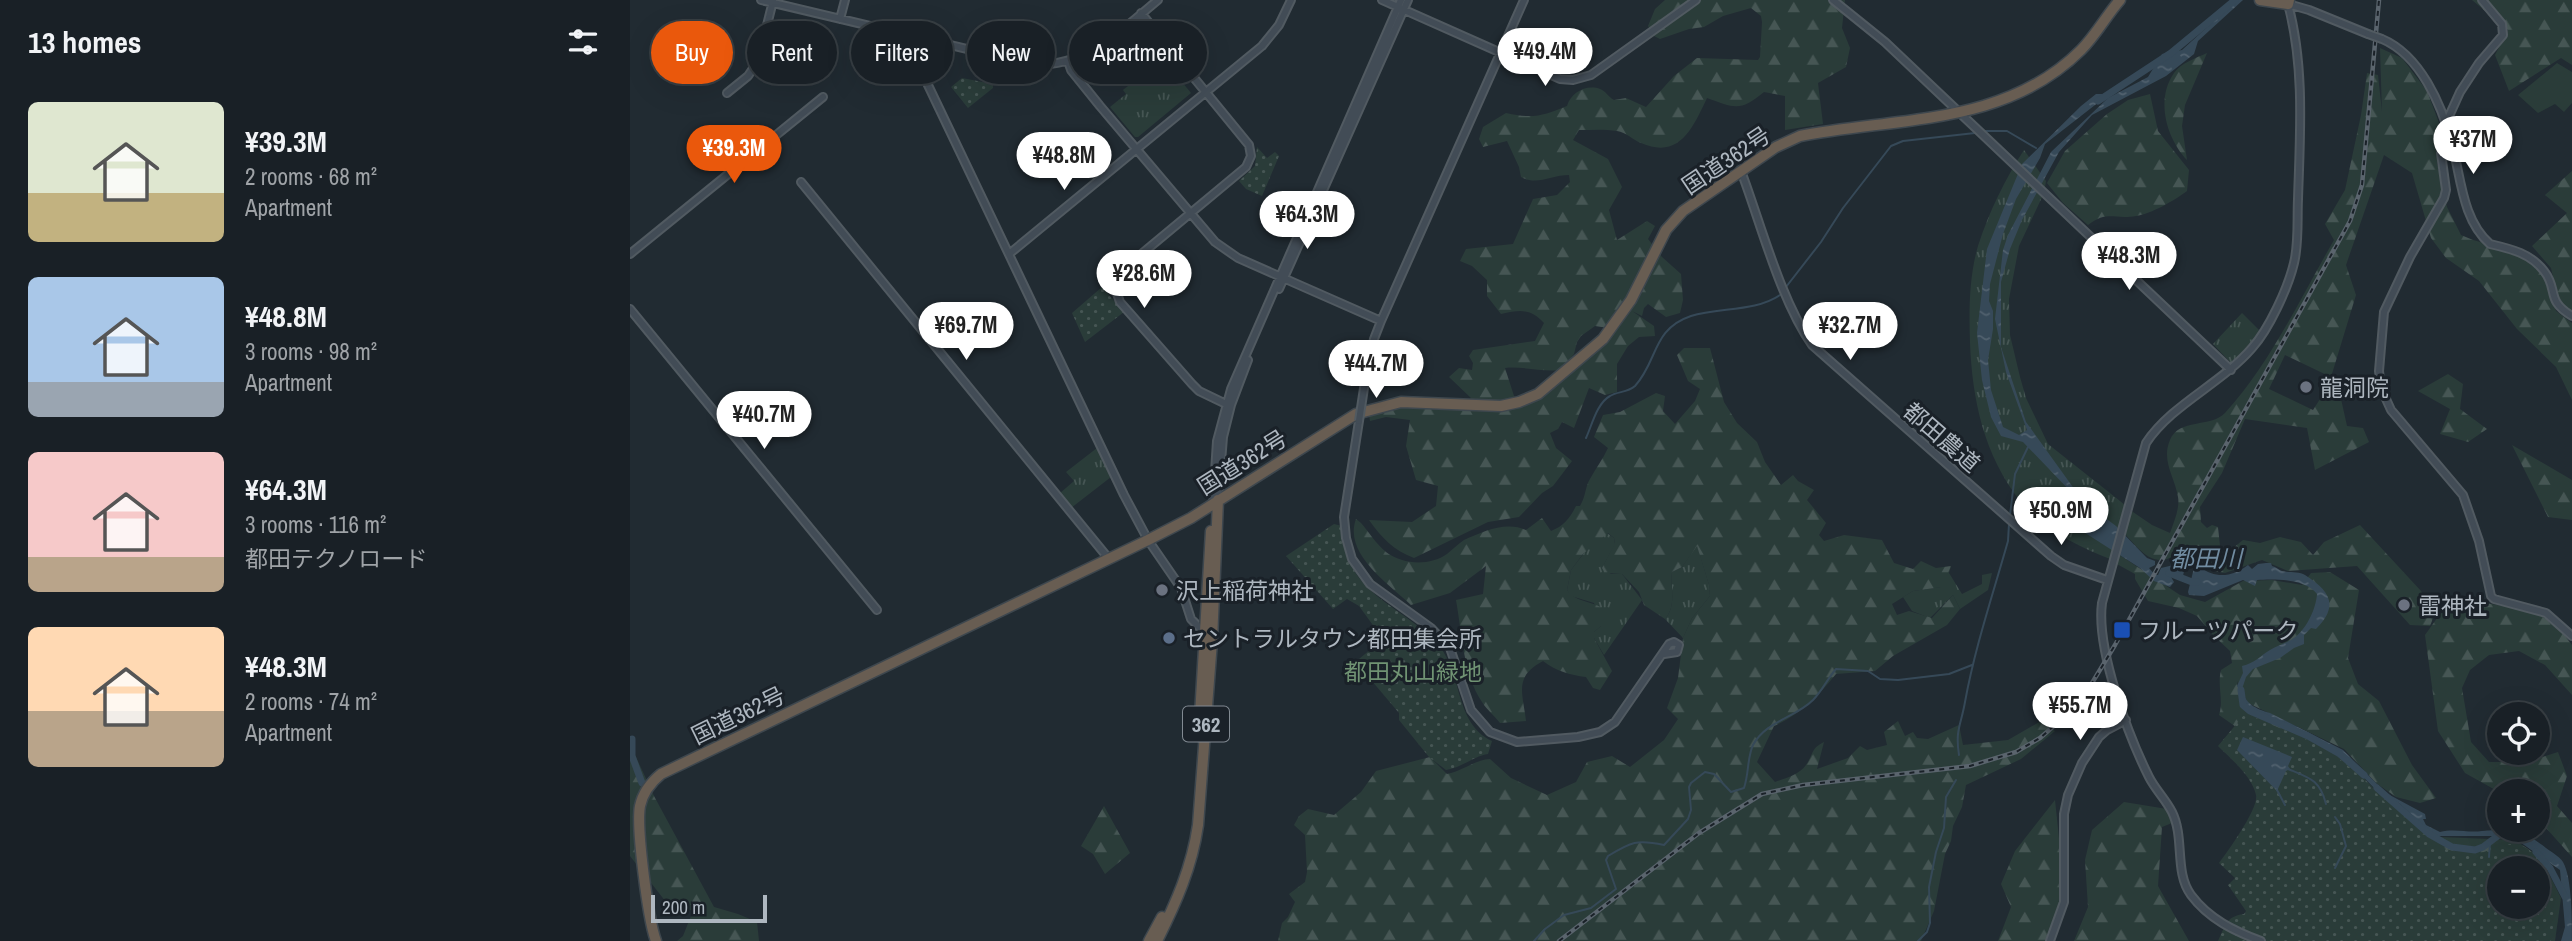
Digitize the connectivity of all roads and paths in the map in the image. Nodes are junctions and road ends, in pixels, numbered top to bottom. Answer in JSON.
{"nodes":[{"id":1,"x":761,"y":0,"type":"edge"},
{"id":2,"x":845,"y":0,"type":"edge"},
{"id":3,"x":1158,"y":0,"type":"edge"},
{"id":4,"x":1291,"y":0,"type":"edge"},
{"id":5,"x":1382,"y":0,"type":"edge"},
{"id":6,"x":1408,"y":0,"type":"edge"},
{"id":7,"x":1524,"y":0,"type":"edge"},
{"id":8,"x":1696,"y":0,"type":"edge"},
{"id":9,"x":1833,"y":0,"type":"edge"},
{"id":10,"x":2120,"y":0,"type":"edge"},
{"id":11,"x":2260,"y":0,"type":"edge"},
{"id":12,"x":2482,"y":0,"type":"edge"},
{"id":13,"x":772,"y":1,"type":"edge"},
{"id":14,"x":2269,"y":1,"type":"edge"},
{"id":15,"x":2288,"y":2,"type":"edge"},
{"id":16,"x":1401,"y":6,"type":"edge"},
{"id":17,"x":1141,"y":13,"type":"junction"},
{"id":18,"x":840,"y":19,"type":"junction"},
{"id":19,"x":851,"y":22,"type":"edge"},
{"id":20,"x":953,"y":47,"type":"edge"},
{"id":21,"x":1500,"y":53,"type":"junction"},
{"id":22,"x":1068,"y":61,"type":"junction"},
{"id":23,"x":926,"y":84,"type":"edge"},
{"id":24,"x":727,"y":93,"type":"dead end"},
{"id":25,"x":1205,"y":93,"type":"junction"},
{"id":26,"x":822,"y":97,"type":"dead end"},
{"id":27,"x":1959,"y":114,"type":"junction"},
{"id":28,"x":2445,"y":125,"type":"junction"},
{"id":29,"x":2451,"y":141,"type":"junction"},
{"id":30,"x":1136,"y":149,"type":"junction"},
{"id":31,"x":1741,"y":171,"type":"junction"},
{"id":32,"x":801,"y":182,"type":"dead end"},
{"id":33,"x":1189,"y":214,"type":"junction"},
{"id":34,"x":630,"y":254,"type":"edge"},
{"id":35,"x":1009,"y":254,"type":"junction"},
{"id":36,"x":1282,"y":278,"type":"junction"},
{"id":37,"x":630,"y":309,"type":"edge"},
{"id":38,"x":2572,"y":316,"type":"edge"},
{"id":39,"x":1381,"y":321,"type":"junction"},
{"id":40,"x":2231,"y":370,"type":"junction"},
{"id":41,"x":1226,"y":404,"type":"junction"},
{"id":42,"x":1216,"y":502,"type":"junction"},
{"id":43,"x":1148,"y":540,"type":"junction"},
{"id":44,"x":1109,"y":559,"type":"junction"},
{"id":45,"x":2107,"y":580,"type":"junction"},
{"id":46,"x":877,"y":610,"type":"dead end"},
{"id":47,"x":1205,"y":632,"type":"junction"},
{"id":48,"x":2572,"y":636,"type":"edge"},
{"id":49,"x":1664,"y":653,"type":"dead end"},
{"id":50,"x":2126,"y":720,"type":"junction"},
{"id":51,"x":656,"y":941,"type":"edge"},
{"id":52,"x":1149,"y":941,"type":"edge"},
{"id":53,"x":1157,"y":941,"type":"edge"},
{"id":54,"x":2050,"y":941,"type":"edge"},
{"id":55,"x":2261,"y":941,"type":"edge"}],
"edges":[{"from":1,"to":13,"type":"street"},
{"from":2,"to":18,"type":"street"},
{"from":3,"to":17,"type":"street"},
{"from":4,"to":25,"type":"street"},
{"from":5,"to":16,"type":"street"},
{"from":6,"to":16,"type":"street"},
{"from":7,"to":21,"type":"street"},
{"from":8,"to":21,"type":"street"},
{"from":9,"to":27,"type":"street"},
{"from":10,"to":27,"type":"highway","name":"国道362号"},
{"from":11,"to":14,"type":"highway"},
{"from":12,"to":28,"type":"street"},
{"from":13,"to":18,"type":"street"},
{"from":13,"to":24,"type":"street"},
{"from":14,"to":15,"type":"highway"},
{"from":15,"to":28,"type":"street","bridge":true},
{"from":15,"to":40,"type":"street"},
{"from":16,"to":21,"type":"street"},
{"from":16,"to":36,"type":"street"},
{"from":17,"to":22,"type":"street"},
{"from":17,"to":25,"type":"street"},
{"from":18,"to":19,"type":"street"},
{"from":20,"to":22,"type":"street"},
{"from":21,"to":39,"type":"street"},
{"from":22,"to":30,"type":"street"},
{"from":23,"to":35,"type":"street"},
{"from":25,"to":30,"type":"street"},
{"from":25,"to":33,"type":"street"},
{"from":26,"to":34,"type":"street"},
{"from":27,"to":31,"type":"highway","name":"国道362号"},
{"from":27,"to":40,"type":"street"},
{"from":28,"to":29,"type":"street"},
{"from":29,"to":38,"type":"street"},
{"from":29,"to":48,"type":"street"},
{"from":30,"to":33,"type":"street"},
{"from":30,"to":35,"type":"street"},
{"from":31,"to":42,"type":"highway","name":"国道362号"},
{"from":31,"to":45,"type":"street","name":"都田農道"},
{"from":32,"to":44,"type":"street"},
{"from":33,"to":36,"type":"street"},
{"from":33,"to":41,"type":"street"},
{"from":35,"to":43,"type":"street"},
{"from":36,"to":39,"type":"street"},
{"from":36,"to":41,"type":"street"},
{"from":36,"to":42,"type":"street"},
{"from":37,"to":46,"type":"street"},
{"from":39,"to":49,"type":"street","bridge":true},
{"from":40,"to":45,"type":"street"},
{"from":41,"to":42,"type":"street"},
{"from":42,"to":43,"type":"highway","name":"国道362号"},
{"from":42,"to":47,"type":"highway","number":"362"},
{"from":42,"to":53,"type":"highway","number":"362"},
{"from":43,"to":44,"type":"highway","name":"国道362号"},
{"from":43,"to":47,"type":"street"},
{"from":44,"to":51,"type":"highway","name":"国道362号"},
{"from":45,"to":50,"type":"street"},
{"from":47,"to":52,"type":"highway","number":"362"},
{"from":50,"to":54,"type":"street"},
{"from":50,"to":55,"type":"street"}]}
